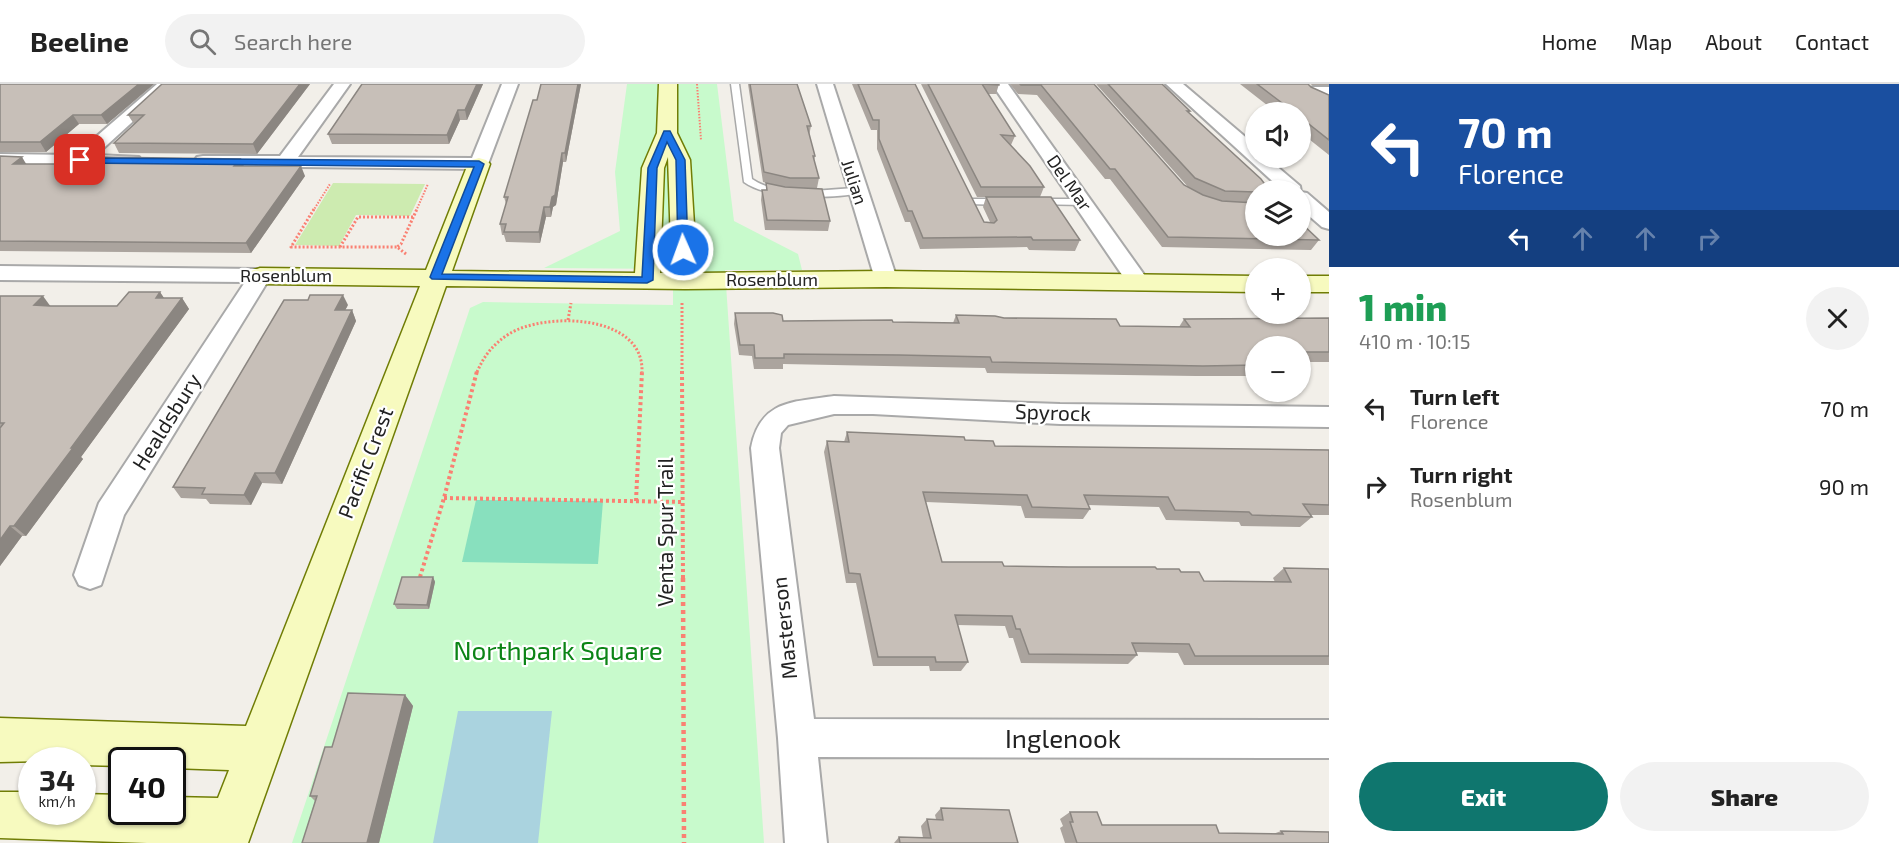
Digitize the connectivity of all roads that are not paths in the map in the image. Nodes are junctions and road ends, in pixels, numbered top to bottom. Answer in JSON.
{"nodes":[{"id":1,"x":166,"y":84,"type":"edge"},
{"id":2,"x":342,"y":84,"type":"edge"},
{"id":3,"x":510,"y":84,"type":"edge"},
{"id":4,"x":668,"y":84,"type":"edge"},
{"id":5,"x":735,"y":84,"type":"edge"},
{"id":6,"x":825,"y":84,"type":"edge"},
{"id":7,"x":999,"y":84,"type":"edge"},
{"id":8,"x":1174,"y":84,"type":"edge"},
{"id":9,"x":1316,"y":91,"type":"edge"},
{"id":10,"x":1329,"y":104,"type":"edge"},
{"id":11,"x":667,"y":133,"type":"junction"},
{"id":12,"x":1245,"y":147,"type":"edge"},
{"id":13,"x":0,"y":159,"type":"edge"},
{"id":14,"x":80,"y":160,"type":"junction"},
{"id":15,"x":149,"y":161,"type":"edge"},
{"id":16,"x":183,"y":161,"type":"edge"},
{"id":17,"x":285,"y":162,"type":"junction"},
{"id":18,"x":479,"y":164,"type":"junction"},
{"id":19,"x":1268,"y":168,"type":"edge"},
{"id":20,"x":1282,"y":180,"type":"edge"},
{"id":21,"x":857,"y":191,"type":"junction"},
{"id":22,"x":972,"y":202,"type":"edge"},
{"id":23,"x":1083,"y":202,"type":"junction"},
{"id":24,"x":1311,"y":209,"type":"edge"},
{"id":25,"x":1329,"y":223,"type":"edge"},
{"id":26,"x":425,"y":268,"type":"junction"},
{"id":27,"x":0,"y":273,"type":"edge"},
{"id":28,"x":260,"y":276,"type":"junction"},
{"id":29,"x":886,"y":279,"type":"junction"},
{"id":30,"x":647,"y":280,"type":"junction"},
{"id":31,"x":1139,"y":283,"type":"junction"},
{"id":32,"x":1245,"y":284,"type":"edge"},
{"id":33,"x":1311,"y":284,"type":"edge"},
{"id":34,"x":1329,"y":284,"type":"edge"},
{"id":35,"x":684,"y":287,"type":"junction"},
{"id":36,"x":1329,"y":417,"type":"edge"},
{"id":37,"x":778,"y":418,"type":"joint"},
{"id":38,"x":90,"y":575,"type":"dead end"},
{"id":39,"x":797,"y":738,"type":"junction"},
{"id":40,"x":1329,"y":739,"type":"edge"},
{"id":41,"x":0,"y":740,"type":"edge"},
{"id":42,"x":259,"y":749,"type":"junction"},
{"id":43,"x":0,"y":815,"type":"edge"},
{"id":44,"x":229,"y":832,"type":"edge"},
{"id":45,"x":806,"y":843,"type":"edge"}],
"edges":[{"from":1,"to":14,"type":"street"},
{"from":2,"to":17,"type":"street"},
{"from":3,"to":18,"type":"street","name":"Pacific Crest"},
{"from":4,"to":11,"type":"street"},
{"from":5,"to":21,"type":"lane"},
{"from":6,"to":21,"type":"street","name":"Julian"},
{"from":7,"to":23,"type":"street","name":"Del Mar"},
{"from":8,"to":12,"type":"street"},
{"from":9,"to":10,"type":"lane"},
{"from":11,"to":30,"type":"street"},
{"from":11,"to":35,"type":"street"},
{"from":13,"to":14,"type":"street"},
{"from":14,"to":15,"type":"street"},
{"from":16,"to":17,"type":"street"},
{"from":17,"to":18,"type":"street"},
{"from":18,"to":26,"type":"street","name":"Pacific Crest"},
{"from":19,"to":20,"type":"street"},
{"from":21,"to":29,"type":"street","name":"Julian"},
{"from":22,"to":23,"type":"lane"},
{"from":23,"to":31,"type":"street","name":"Del Mar"},
{"from":24,"to":25,"type":"street"},
{"from":26,"to":28,"type":"street","name":"Rosenblum"},
{"from":26,"to":30,"type":"street","name":"Rosenblum"},
{"from":26,"to":42,"type":"street","name":"Pacific Crest"},
{"from":27,"to":28,"type":"street","name":"Rosenblum"},
{"from":28,"to":38,"type":"street","name":"Healdsbury"},
{"from":29,"to":31,"type":"street","name":"Rosenblum"},
{"from":29,"to":35,"type":"street","name":"Rosenblum"},
{"from":30,"to":35,"type":"street","name":"Rosenblum"},
{"from":31,"to":32,"type":"street","name":"Rosenblum"},
{"from":33,"to":34,"type":"street"},
{"from":36,"to":37,"type":"street","name":"Spyrock"},
{"from":37,"to":39,"type":"street","name":"Masterson"},
{"from":39,"to":40,"type":"street","name":"Inglenook"},
{"from":39,"to":45,"type":"street","name":"Masterson"},
{"from":41,"to":42,"type":"street"},
{"from":42,"to":44,"type":"street","name":"Pacific Crest"},
{"from":43,"to":44,"type":"street"}]}
